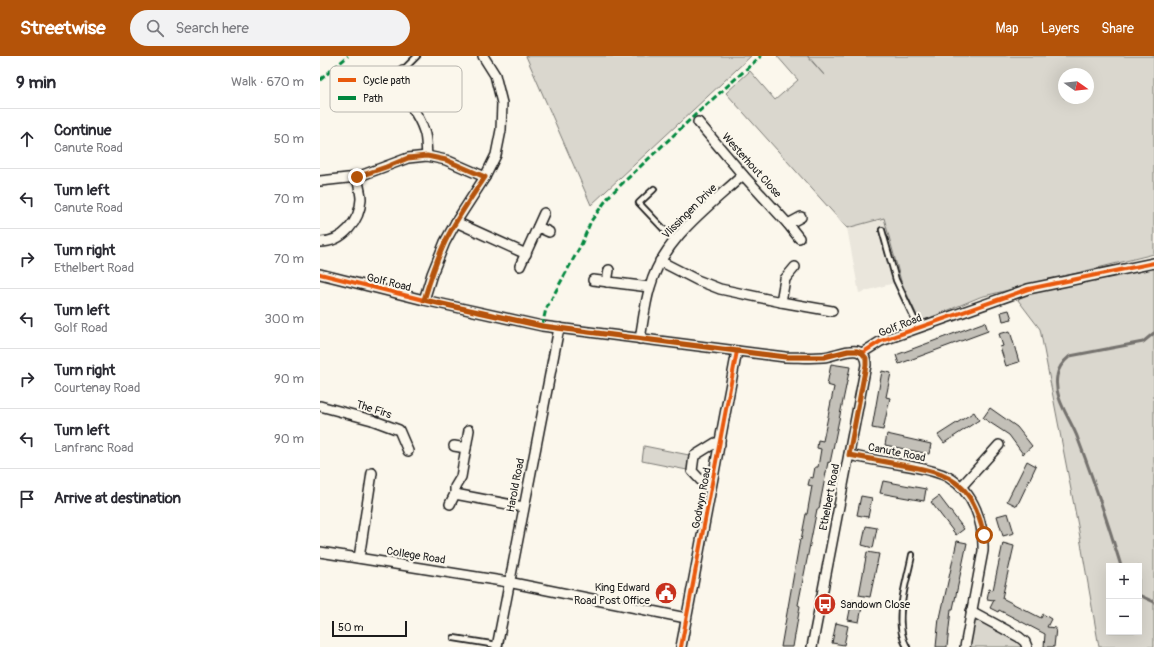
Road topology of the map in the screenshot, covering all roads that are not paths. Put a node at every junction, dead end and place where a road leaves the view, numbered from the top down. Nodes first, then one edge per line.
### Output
1 (418, 56) edge
2 (483, 56) edge
3 (407, 66) edge
4 (414, 112) edge
5 (698, 122) dead end
6 (427, 156) junction
7 (743, 176) junction
8 (357, 177) junction
9 (485, 177) junction
10 (320, 181) edge
11 (654, 189) dead end
12 (544, 213) dead end
13 (801, 217) dead end
14 (456, 222) junction
15 (788, 224) junction
16 (538, 227) junction
17 (882, 230) dead end
18 (549, 232) dead end
19 (799, 238) dead end
20 (674, 240) junction
21 (320, 242) edge
22 (526, 254) junction
23 (660, 261) junction
24 (1154, 263) edge
25 (520, 266) dead end
26 (795, 267) dead end
27 (609, 270) dead end
28 (320, 274) edge
29 (593, 280) dead end
30 (607, 282) junction
31 (650, 287) junction
32 (424, 300) junction
33 (781, 302) junction
34 (832, 310) dead end
35 (918, 327) junction
36 (558, 328) junction
37 (640, 338) junction
38 (737, 351) junction
39 (862, 353) junction
40 (320, 406) edge
41 (469, 430) dead end
42 (720, 444) junction
43 (999, 445) dead end
44 (454, 446) dead end
45 (466, 448) junction
46 (408, 452) dead end
47 (849, 455) junction
48 (372, 473) dead end
49 (961, 487) junction
50 (711, 488) junction
51 (455, 494) junction
52 (450, 504) dead end
53 (523, 507) junction
54 (320, 552) edge
55 (912, 554) dead end
56 (359, 558) junction
57 (508, 582) junction
58 (971, 612) junction
59 (686, 618) junction
60 (454, 638) dead end
61 (497, 646) edge
62 (681, 647) edge
63 (812, 647) edge
64 (906, 647) edge
65 (965, 647) edge
66 (1027, 647) edge

1 - 3 lane
2 - 9 street
4 - 6 street
5 - 7 street, Westerhout Close
6 - 8 street
6 - 9 street
7 - 15 street, Westerhout Close
7 - 20 street, Vlissingen Drive
8 - 10 street
8 - 21 street
9 - 14 street
11 - 20 lane
12 - 16 street
13 - 15 street
14 - 22 street
14 - 32 street
15 - 19 street, Westerhout Close
16 - 18 street
16 - 22 street
17 - 35 lane
20 - 23 street, Vlissingen Drive
22 - 25 street
23 - 31 street, Vlissingen Drive
23 - 33 street
24 - 35 street, Golf Road
26 - 33 street
27 - 30 street
28 - 32 street, Golf Road
29 - 30 street
30 - 31 street
31 - 37 street, Vlissingen Drive
32 - 36 street, Golf Road
33 - 34 street
35 - 39 street, Golf Road
36 - 37 street, Golf Road
36 - 53 street, Harold Road
37 - 38 street, Golf Road
38 - 39 street, Golf Road
38 - 42 street, Godwyn Road
39 - 47 street, Ethelbert Road
40 - 46 street, The Firs
41 - 45 street
42 - 50 street, Godwyn Road
42 - 50 street
43 - 49 street
44 - 45 street
45 - 51 street
47 - 49 street, Canute Road
47 - 63 street, Ethelbert Road
48 - 56 street
49 - 58 street, Canute Road
50 - 59 street, Godwyn Road
51 - 52 street
51 - 53 street
53 - 57 street, Harold Road
54 - 56 street, College Road
55 - 64 lane
56 - 57 street, College Road
57 - 59 street, College Road
57 - 61 street, Harold Road
58 - 65 street, Canute Road
58 - 66 street
59 - 62 street, Godwyn Road
60 - 61 lane

